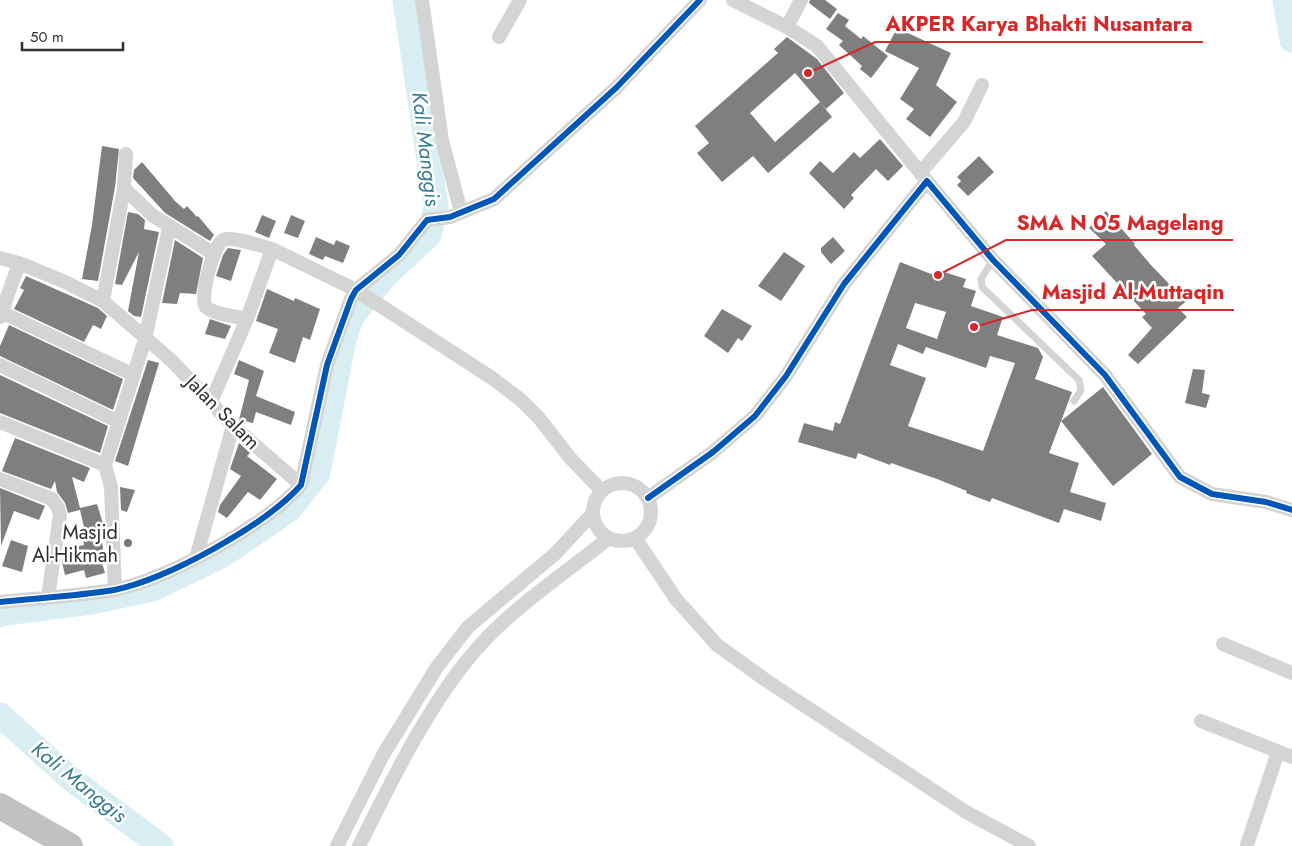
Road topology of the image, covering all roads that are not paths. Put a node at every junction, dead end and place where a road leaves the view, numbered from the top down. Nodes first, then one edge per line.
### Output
1 (422, 0) edge
2 (520, 0) edge
3 (700, 0) edge
4 (733, 0) edge
5 (800, 0) edge
6 (787, 27) junction
7 (499, 37) dead end
8 (982, 85) dead end
9 (126, 154) dead end
10 (924, 177) junction
11 (124, 188) junction
12 (456, 214) junction
13 (170, 228) junction
14 (272, 249) junction
15 (214, 254) junction
16 (0, 258) edge
17 (993, 260) junction
18 (20, 263) junction
19 (358, 291) junction
20 (103, 302) junction
21 (1, 314) edge
22 (247, 319) junction
23 (145, 339) junction
24 (0, 365) edge
25 (134, 375) junction
26 (1074, 401) dead end
27 (211, 402) junction
28 (0, 422) edge
29 (119, 422) junction
30 (234, 426) junction
31 (106, 466) junction
32 (0, 479) edge
33 (301, 485) junction
34 (602, 491) junction
35 (648, 498) junction
36 (1292, 510) edge
37 (594, 513) junction
38 (609, 538) junction
39 (635, 538) junction
40 (196, 558) junction
41 (115, 590) junction
42 (48, 596) junction
43 (0, 602) edge
44 (1224, 644) dead end
45 (1292, 673) edge
46 (1201, 721) dead end
47 (1278, 752) junction
48 (1292, 757) edge
49 (0, 806) edge
50 (347, 826) junction
51 (366, 833) junction
52 (1247, 845) dead end
53 (70, 846) edge
54 (337, 846) edge
55 (359, 846) edge
56 (1029, 846) edge

1 - 12 street
2 - 7 street
3 - 12 street
4 - 6 street
5 - 6 street
6 - 10 street
8 - 10 street
9 - 11 street
10 - 17 street
10 - 35 street
11 - 13 street
11 - 20 street
12 - 19 street
13 - 15 street
13 - 23 street
14 - 15 street
14 - 19 street
14 - 22 street
15 - 22 street
16 - 18 street, Jalan Salam
17 - 26 lane
17 - 36 street
18 - 20 street, Jalan Salam
18 - 21 street
19 - 33 street
19 - 34 street
20 - 23 street, Jalan Salam
21 - 25 street
22 - 27 street
23 - 25 street
23 - 27 street, Jalan Salam
24 - 29 street
25 - 29 street
27 - 30 street, Jalan Salam
28 - 31 street
29 - 31 street
30 - 33 street, Jalan Salam
30 - 40 street
31 - 41 street
32 - 42 street
33 - 40 street
34 - 35 street
34 - 37 street
35 - 39 street
37 - 38 street
37 - 50 street
38 - 39 street
38 - 51 street
39 - 56 street
40 - 41 street
41 - 42 street
42 - 43 street
44 - 45 street
46 - 47 street
47 - 48 street
47 - 52 street
49 - 53 highway
50 - 51 street
50 - 54 street
51 - 55 street

